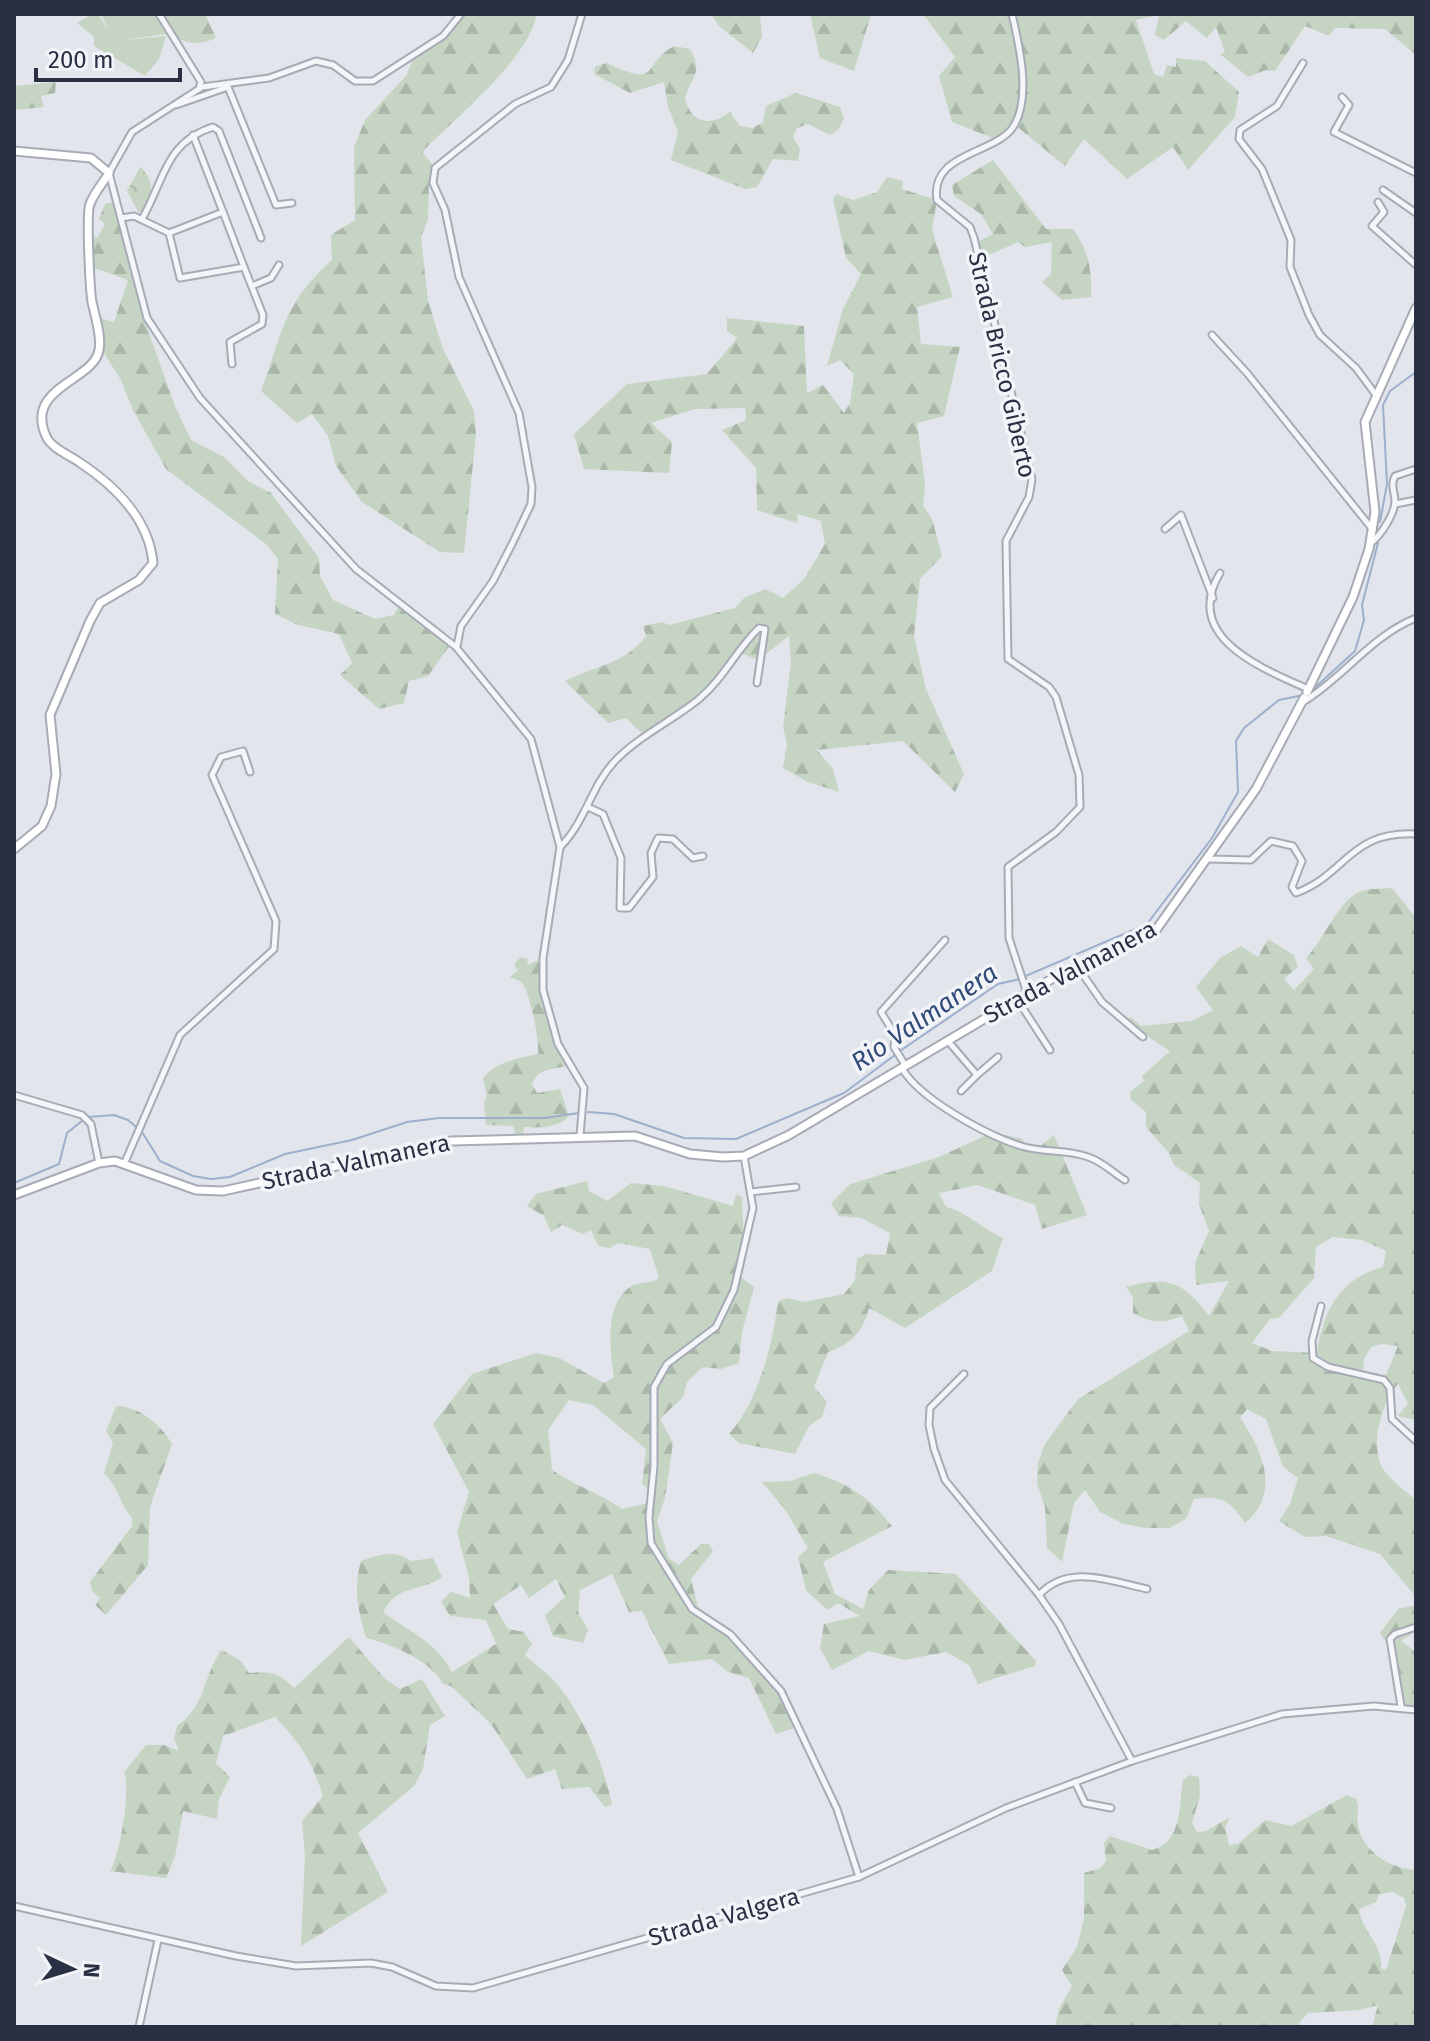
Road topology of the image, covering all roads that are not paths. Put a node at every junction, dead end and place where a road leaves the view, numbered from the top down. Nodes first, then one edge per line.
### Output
1 (159, 14) edge
2 (459, 14) edge
3 (1012, 14) edge
4 (583, 15) edge
5 (1303, 63) dead end
6 (199, 89) junction
7 (1342, 97) dead end
8 (171, 105) junction
9 (193, 135) junction
10 (14, 151) edge
11 (109, 173) junction
12 (1416, 173) edge
13 (1383, 190) dead end
14 (1378, 202) dead end
15 (292, 203) dead end
16 (223, 212) junction
17 (1416, 213) edge
18 (121, 218) junction
19 (142, 219) junction
20 (169, 233) junction
21 (261, 238) dead end
22 (279, 265) dead end
23 (1416, 265) edge
24 (244, 267) junction
25 (252, 286) junction
26 (1416, 308) edge
27 (1412, 326) edge
28 (1212, 335) dead end
29 (232, 364) dead end
30 (1376, 395) junction
31 (1416, 469) edge
32 (1416, 500) edge
33 (1395, 504) junction
34 (1165, 529) dead end
35 (1374, 531) junction
36 (1371, 543) junction
37 (1220, 573) dead end
38 (1213, 599) junction
39 (1416, 618) edge
40 (456, 647) junction
41 (757, 683) dead end
42 (1305, 695) junction
43 (250, 772) dead end
44 (588, 807) junction
45 (1416, 834) edge
46 (560, 847) junction
47 (14, 849) edge
48 (703, 856) dead end
49 (1208, 859) junction
50 (945, 940) dead end
51 (1077, 966) junction
52 (1027, 993) junction
53 (1017, 999) junction
54 (1143, 1037) dead end
55 (947, 1040) junction
56 (1050, 1050) dead end
57 (998, 1057) dead end
58 (903, 1066) junction
59 (977, 1075) junction
60 (961, 1091) dead end
61 (14, 1095) edge
62 (580, 1136) junction
63 (744, 1156) junction
64 (125, 1162) junction
65 (99, 1163) junction
66 (1125, 1180) dead end
67 (796, 1187) dead end
68 (751, 1192) junction
69 (14, 1195) edge
70 (1321, 1306) dead end
71 (964, 1374) dead end
72 (1416, 1441) edge
73 (1147, 1589) dead end
74 (1039, 1595) junction
75 (1416, 1627) edge
76 (1401, 1706) junction
77 (1416, 1710) edge
78 (1132, 1761) junction
79 (1075, 1782) junction
80 (1111, 1808) dead end
81 (859, 1877) junction
82 (14, 1906) edge
83 (158, 1940) junction
84 (139, 2027) edge

1 - 6 street
2 - 6 street
3 - 52 street, Strada Bricco Giberto
4 - 40 street
5 - 30 street
6 - 8 street
7 - 12 street
8 - 11 street
8 - 15 street
9 - 16 street
9 - 19 street
9 - 21 street
10 - 11 street
11 - 18 street
11 - 47 street
13 - 17 street
14 - 23 street
16 - 20 street
16 - 24 street
18 - 19 street
18 - 40 street
19 - 20 street
20 - 24 street
22 - 25 street
24 - 25 street
25 - 29 street
26 - 27 street, Strada Valmanera
27 - 30 street, Strada Valmanera
28 - 35 street
30 - 35 street, Strada Valmanera
31 - 33 street
32 - 33 street
33 - 36 street
34 - 38 street
35 - 36 street, Strada Valmanera
36 - 42 street, Strada Valmanera
37 - 38 street
38 - 42 street
39 - 42 street
40 - 46 street
41 - 44 street
42 - 49 street, Strada Valmanera
43 - 64 street
44 - 46 street
44 - 48 street
45 - 49 street
46 - 62 street
49 - 51 street, Strada Valmanera
50 - 58 street
51 - 52 street, Strada Valmanera
51 - 54 street
52 - 53 street, Strada Valmanera
53 - 55 street, Strada Valmanera
53 - 56 street
55 - 58 street, Strada Valmanera
55 - 59 street
57 - 59 street
58 - 63 street, Strada Valmanera
58 - 66 street
59 - 60 street
61 - 65 street
62 - 63 street, Strada Valmanera
62 - 64 street, Strada Valmanera
63 - 68 street
64 - 65 street, Strada Valmanera
65 - 69 street, Strada Valmanera
67 - 68 street
68 - 81 street
70 - 72 street
71 - 74 street
73 - 74 street
74 - 78 street
75 - 76 street
76 - 77 street, Strada Valgera
76 - 78 street, Strada Valgera
78 - 79 street, Strada Valgera
79 - 80 street
79 - 81 street, Strada Valgera
81 - 83 street, Strada Valgera
82 - 83 street, Strada Valgera
83 - 84 street

